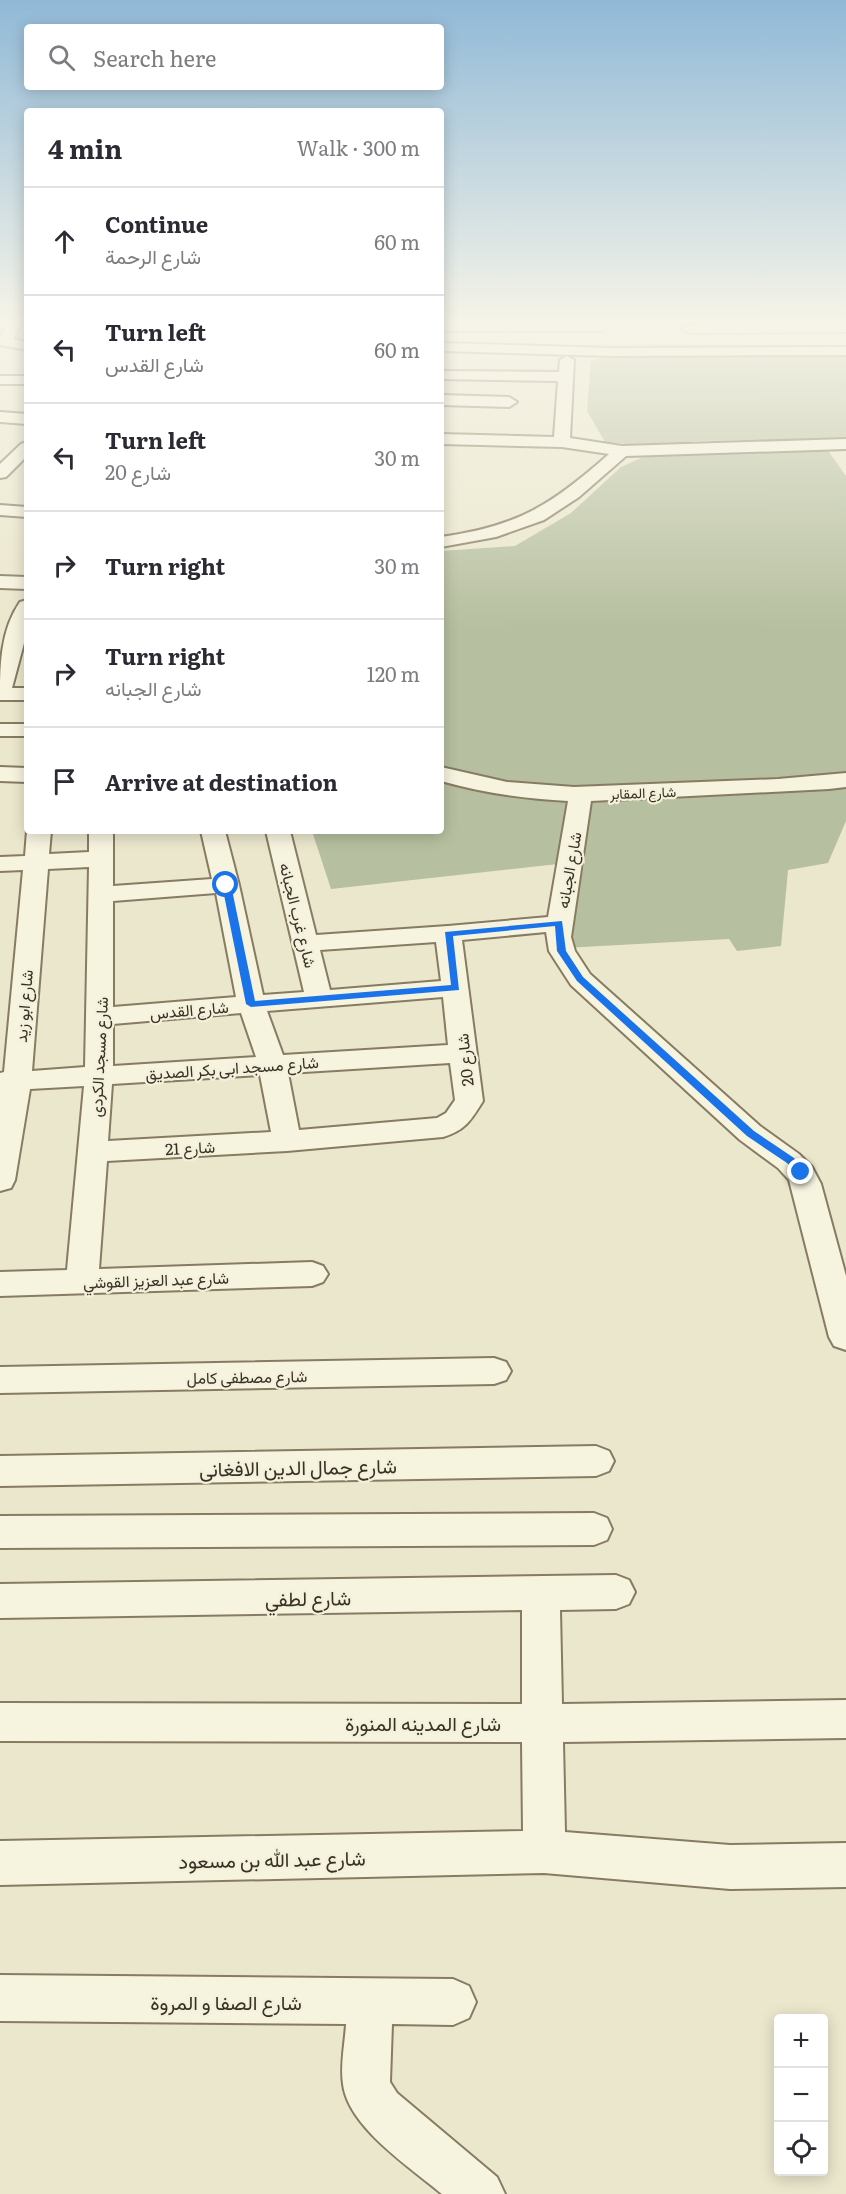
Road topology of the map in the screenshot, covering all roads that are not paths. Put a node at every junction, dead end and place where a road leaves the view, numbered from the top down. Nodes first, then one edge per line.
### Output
1 (18, 425) edge
2 (507, 425) edge
3 (563, 425) edge
4 (0, 433) edge
5 (447, 439) edge
6 (506, 440) junction
7 (562, 442) junction
8 (838, 444) edge
9 (24, 450) edge
10 (622, 451) junction
11 (0, 452) edge
12 (846, 463) edge
13 (0, 473) edge
14 (0, 510) edge
15 (24, 512) edge
16 (444, 541) edge
17 (0, 582) edge
18 (24, 583) edge
19 (24, 611) edge
20 (15, 630) edge
21 (18, 664) edge
22 (0, 694) edge
23 (24, 694) edge
24 (0, 730) edge
25 (24, 730) edge
26 (0, 774) edge
27 (24, 775) edge
28 (444, 775) edge
29 (846, 780) edge
30 (581, 794) junction
31 (39, 834) edge
32 (101, 834) edge
33 (214, 834) edge
34 (279, 834) edge
35 (101, 859) junction
36 (36, 862) junction
37 (0, 864) edge
38 (226, 885) junction
39 (101, 894) junction
40 (559, 923) junction
41 (448, 934) junction
42 (306, 943) junction
43 (456, 988) junction
44 (319, 999) junction
45 (251, 1004) junction
46 (101, 1016) junction
47 (464, 1053) junction
48 (272, 1064) junction
49 (99, 1076) junction
50 (8, 1082) edge
51 (287, 1142) junction
52 (93, 1152) junction
53 (0, 1180) edge
54 (312, 1274) dead end
55 (82, 1282) junction
56 (0, 1284) edge
57 (846, 1337) edge
58 (494, 1371) dead end
59 (0, 1380) edge
60 (596, 1461) dead end
61 (0, 1472) edge
62 (594, 1529) dead end
63 (0, 1532) edge
64 (616, 1592) dead end
65 (541, 1593) junction
66 (0, 1601) edge
67 (846, 1719) edge
68 (0, 1722) edge
69 (542, 1723) junction
70 (544, 1852) junction
71 (0, 1863) edge
72 (846, 1865) edge
73 (0, 1998) edge
74 (370, 2002) junction
75 (453, 2002) dead end
76 (480, 2194) edge

1 - 4 street
2 - 6 street
3 - 7 street
5 - 6 street
6 - 7 street
7 - 10 street
8 - 10 street
8 - 12 street
9 - 11 street
9 - 13 street
10 - 16 street
14 - 15 street
17 - 18 street
19 - 20 street
20 - 21 street
21 - 22 street
22 - 23 street
24 - 25 street
26 - 27 street
28 - 30 street, شارع المقابر
29 - 30 street, شارع المقابر
30 - 40 street, شارع الجبانه
31 - 36 street, شارع ابو زيد
32 - 35 street, شارع مسجد الكردى
33 - 38 street
34 - 42 street, شارع غرب الجبانه
35 - 36 street
35 - 39 street, شارع مسجد الكردى
36 - 37 street
36 - 50 street, شارع ابو زيد
38 - 39 street
38 - 45 street
39 - 46 street, شارع مسجد الكردى
40 - 41 street
40 - 57 street, شارع الجبانه
41 - 42 street
41 - 43 street, شارع 20
42 - 44 street, شارع غرب الجبانه
43 - 44 street, شارع القدس
43 - 47 street, شارع 20
44 - 45 street, شارع القدس
45 - 46 street, شارع القدس
45 - 48 street
46 - 49 street, شارع مسجد الكردى
47 - 48 street, شارع مسجد ابى بكر الصديق
47 - 51 street, شارع 20
48 - 49 street, شارع مسجد ابى بكر الصديق
48 - 51 street
49 - 50 street, شارع مسجد ابى بكر الصديق
49 - 52 street, شارع مسجد الكردى
50 - 53 street, شارع ابو زيد
51 - 52 street, شارع 21
52 - 55 street, شارع مسجد الكردى
54 - 55 street, شارع عبد العزيز القوشي
55 - 56 street, شارع عبد العزيز القوشي
58 - 59 street, شارع مصطفى كامل
60 - 61 street, شارع جمال الدين الافغانى
62 - 63 street
64 - 65 street, شارع لطفي
65 - 66 street, شارع لطفي
65 - 69 street
67 - 69 street, شارع المدينه المنورة
68 - 69 street, شارع المدينه المنورة
69 - 70 street
70 - 71 street, شارع عبد الله بن مسعود
70 - 72 street, شارع عبد الله بن مسعود
73 - 74 street, شارع الصفا و المروة
74 - 75 street, شارع الصفا و المروة
74 - 76 street

